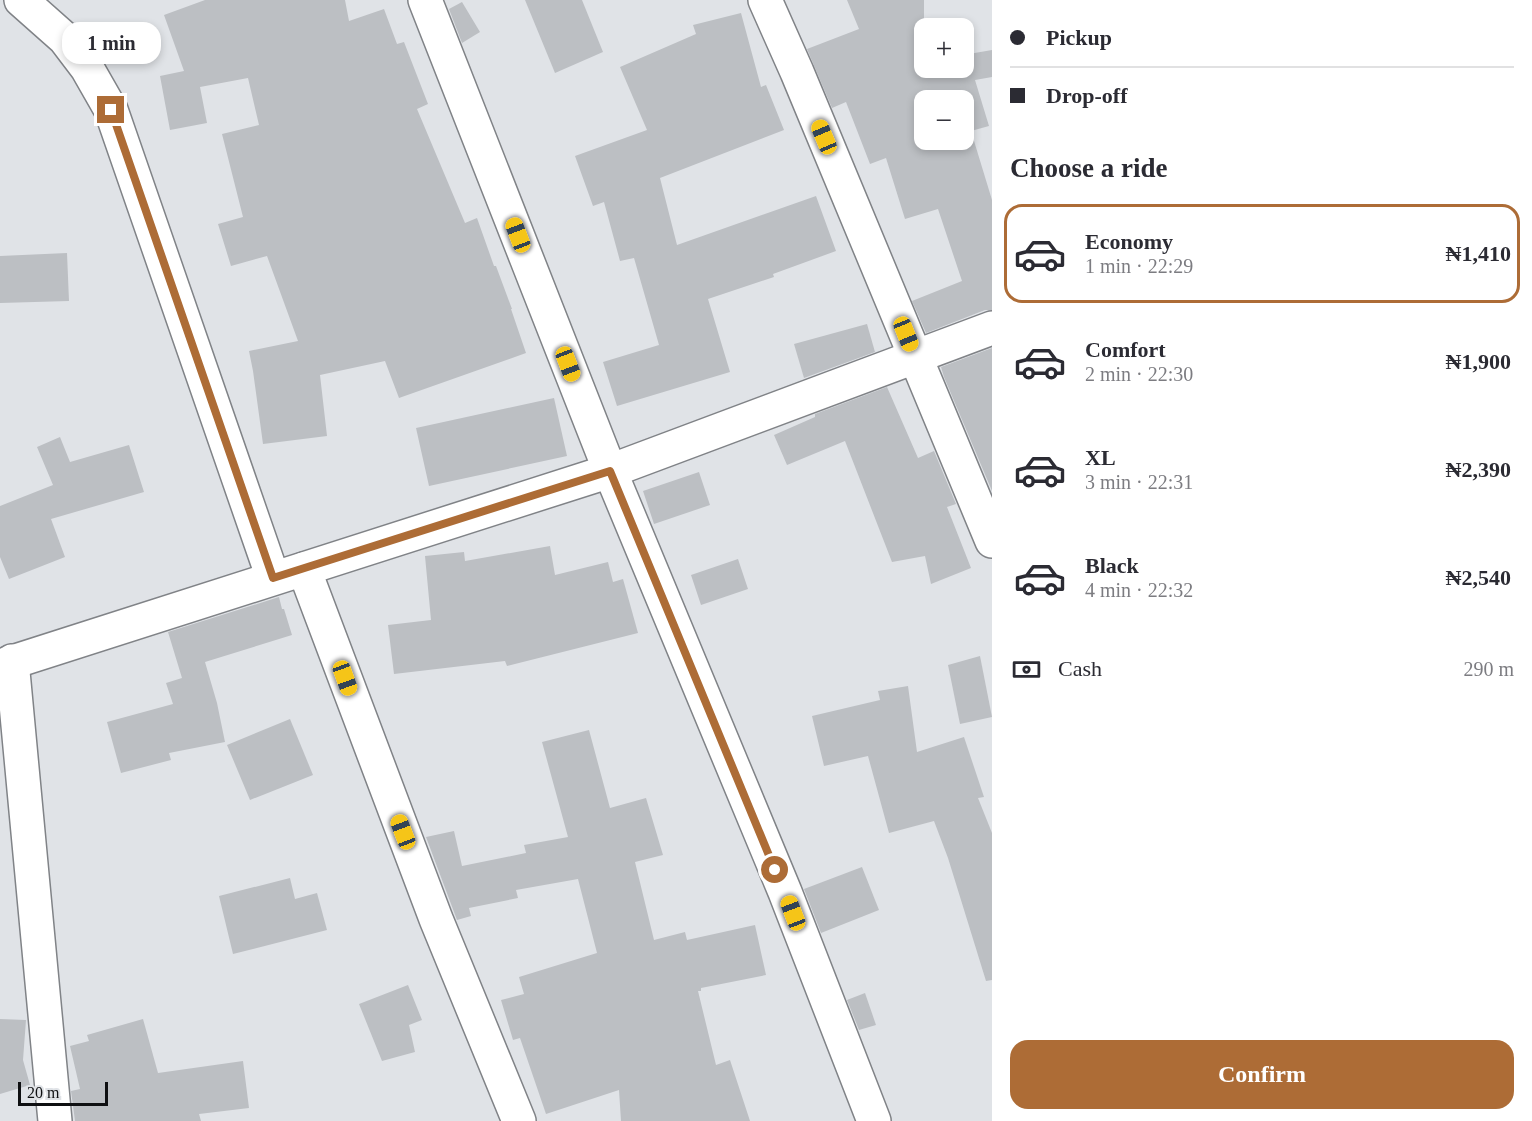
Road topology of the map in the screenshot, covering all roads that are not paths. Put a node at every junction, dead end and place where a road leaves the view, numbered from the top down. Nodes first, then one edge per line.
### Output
1 (21, 0) edge
2 (425, 0) edge
3 (765, 0) edge
4 (992, 328) edge
5 (915, 356) junction
6 (610, 471) junction
7 (992, 541) edge
8 (304, 569) junction
9 (273, 578) junction
10 (6, 664) edge
11 (55, 1121) edge
12 (519, 1121) edge
13 (874, 1121) edge

1 - 9 street
2 - 6 street
3 - 5 street
4 - 5 street
5 - 6 street
5 - 7 street
6 - 8 street
6 - 13 street
8 - 9 street
8 - 12 street
9 - 10 street
10 - 11 street

